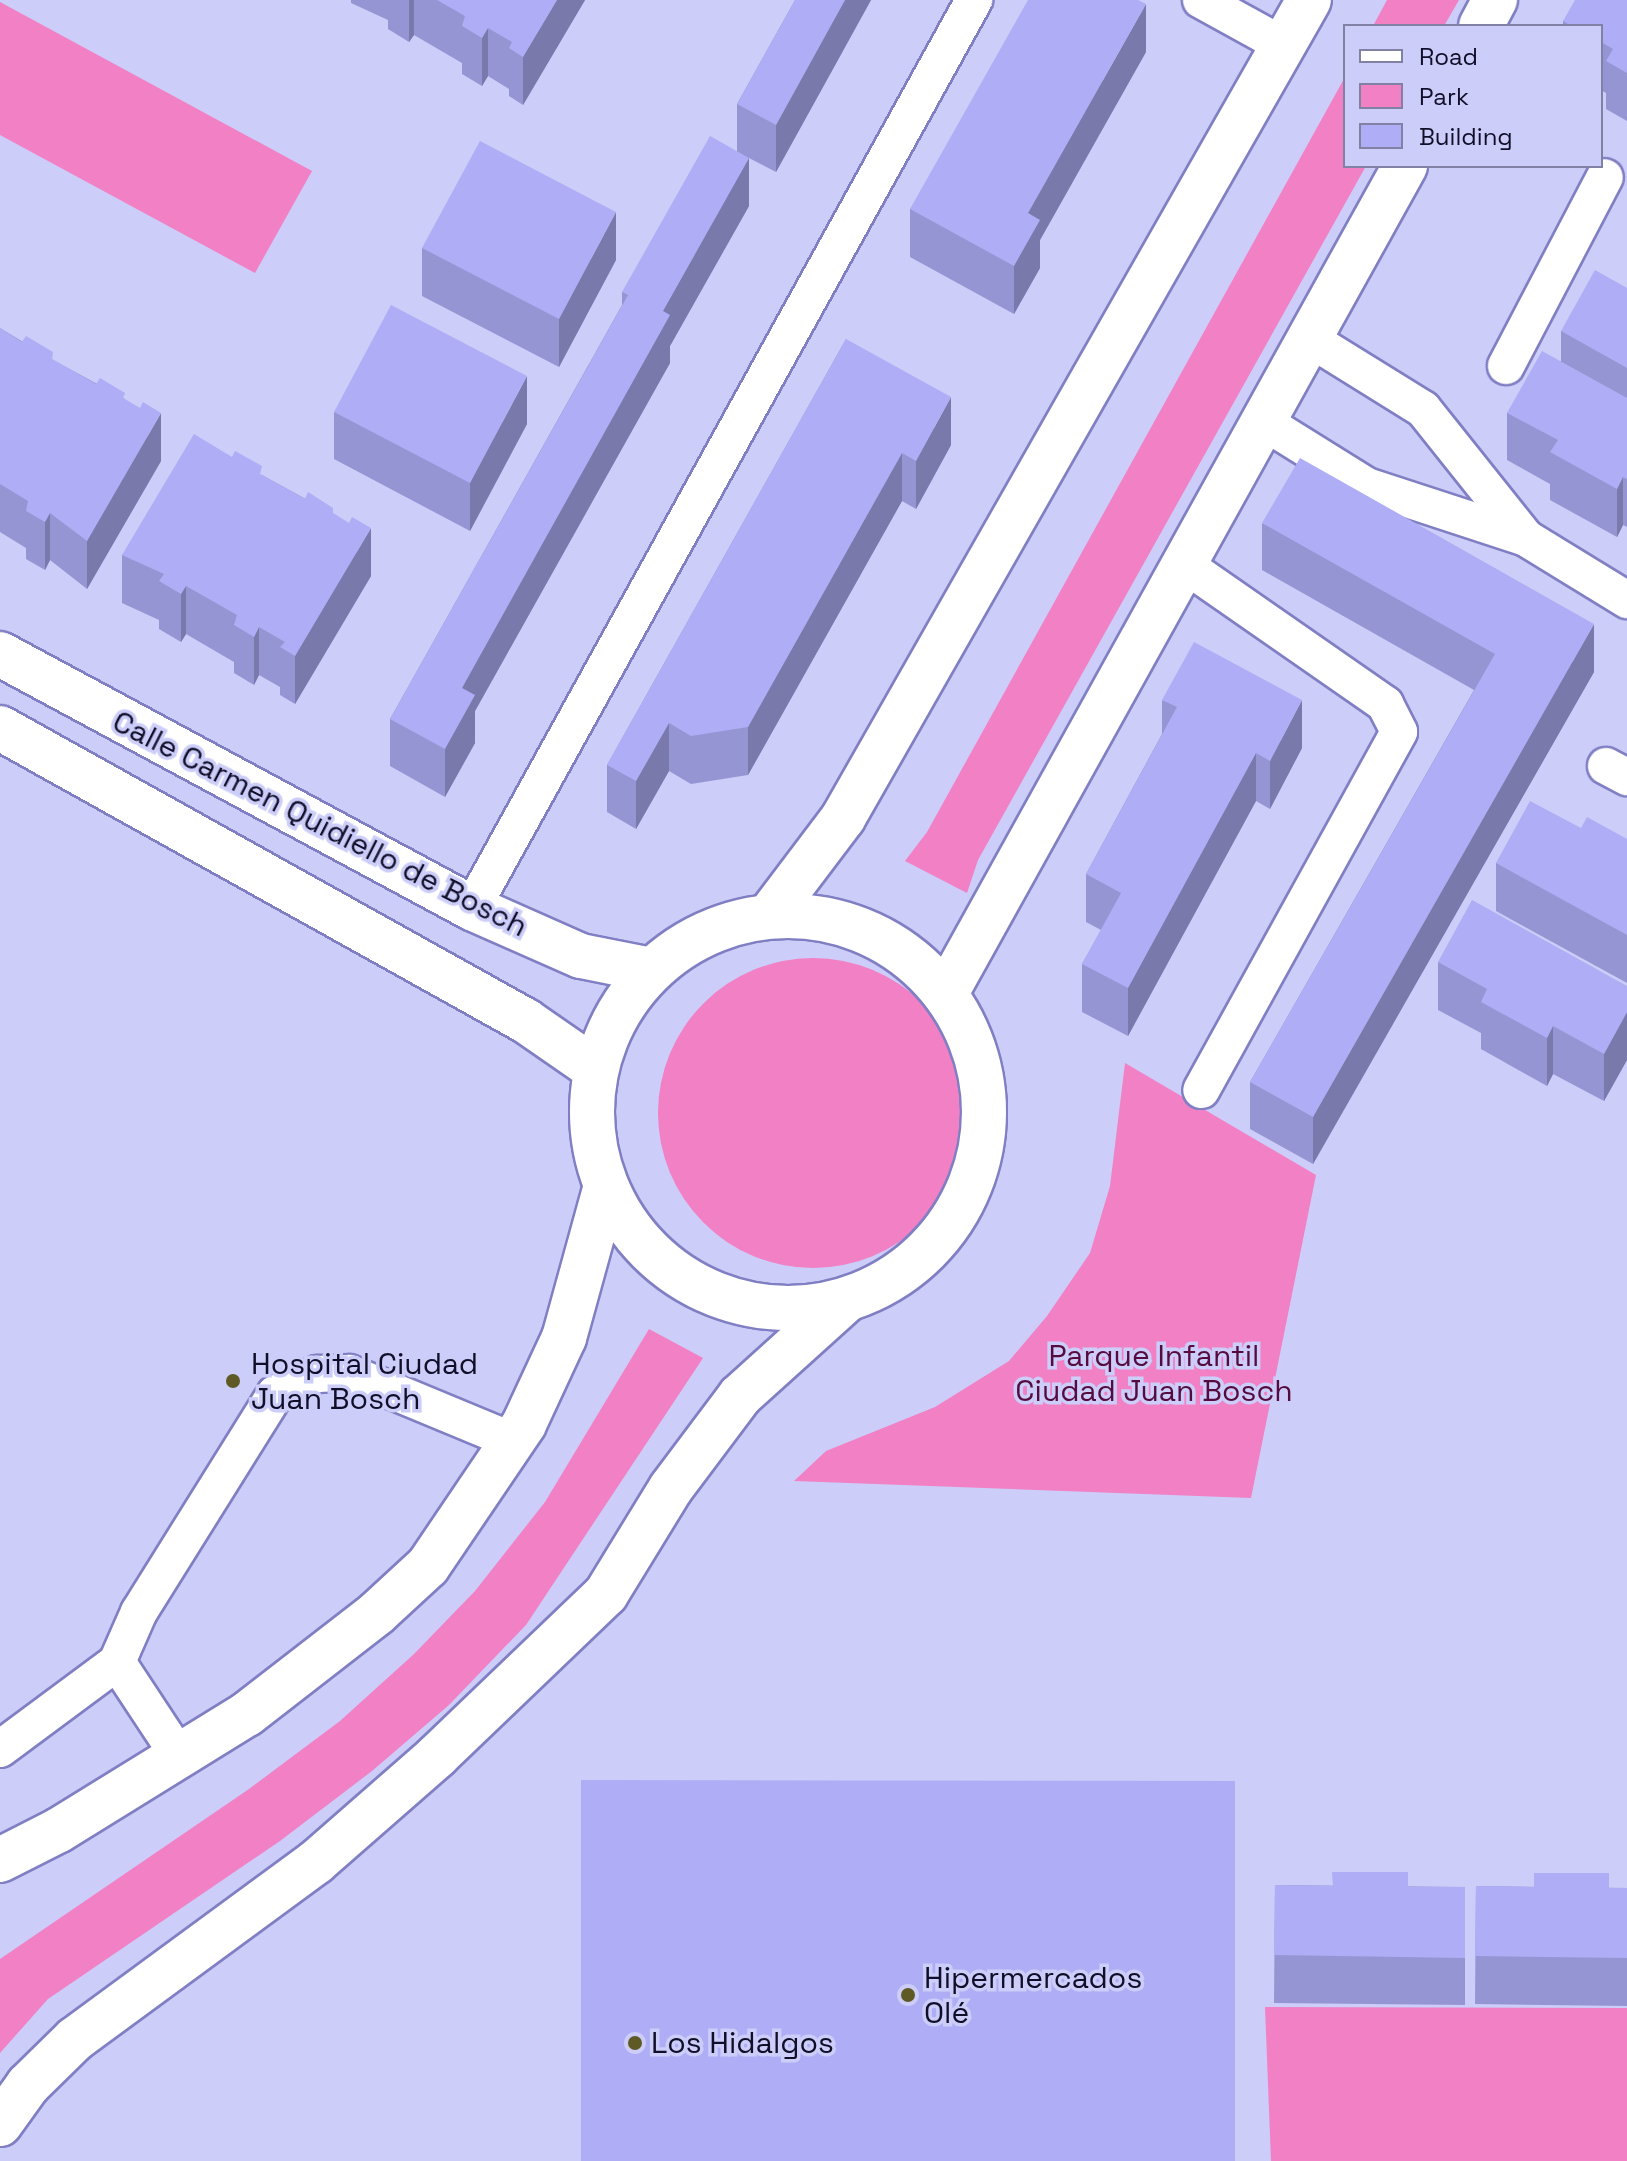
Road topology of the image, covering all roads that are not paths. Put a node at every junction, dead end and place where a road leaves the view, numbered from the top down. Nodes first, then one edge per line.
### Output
1 (974, 0) edge
2 (1201, 0) edge
3 (1309, 0) edge
4 (1495, 0) edge
5 (1482, 24) edge
6 (1281, 44) junction
7 (1404, 168) edge
8 (1605, 177) dead end
9 (1310, 339) junction
10 (1506, 366) dead end
11 (1264, 422) junction
12 (1526, 538) junction
13 (1185, 565) junction
14 (1627, 600) edge
15 (0, 654) edge
16 (0, 728) edge
17 (472, 908) junction
18 (769, 916) junction
19 (651, 970) junction
20 (946, 993) junction
21 (594, 1068) junction
22 (1201, 1090) dead end
23 (605, 1189) junction
24 (844, 1302) junction
25 (513, 1441) junction
26 (117, 1662) junction
27 (0, 1749) edge
28 (179, 1756) junction
29 (0, 1860) edge
30 (0, 2124) edge

1 - 17 lane
2 - 6 lane
3 - 6 street
4 - 5 street
6 - 18 street
7 - 9 street
8 - 10 lane
9 - 11 street
9 - 12 lane
11 - 12 lane
11 - 13 street
12 - 14 lane
13 - 20 street
13 - 22 lane
15 - 17 street, Calle Carmen Quidiello de Bosch
16 - 21 street
17 - 19 street, Calle Carmen Quidiello de Bosch
18 - 19 street
18 - 20 street
19 - 21 street
20 - 24 street
21 - 23 street
23 - 24 street
23 - 25 street
24 - 30 street
25 - 26 lane
25 - 28 street
26 - 27 lane
26 - 28 lane
28 - 29 street

